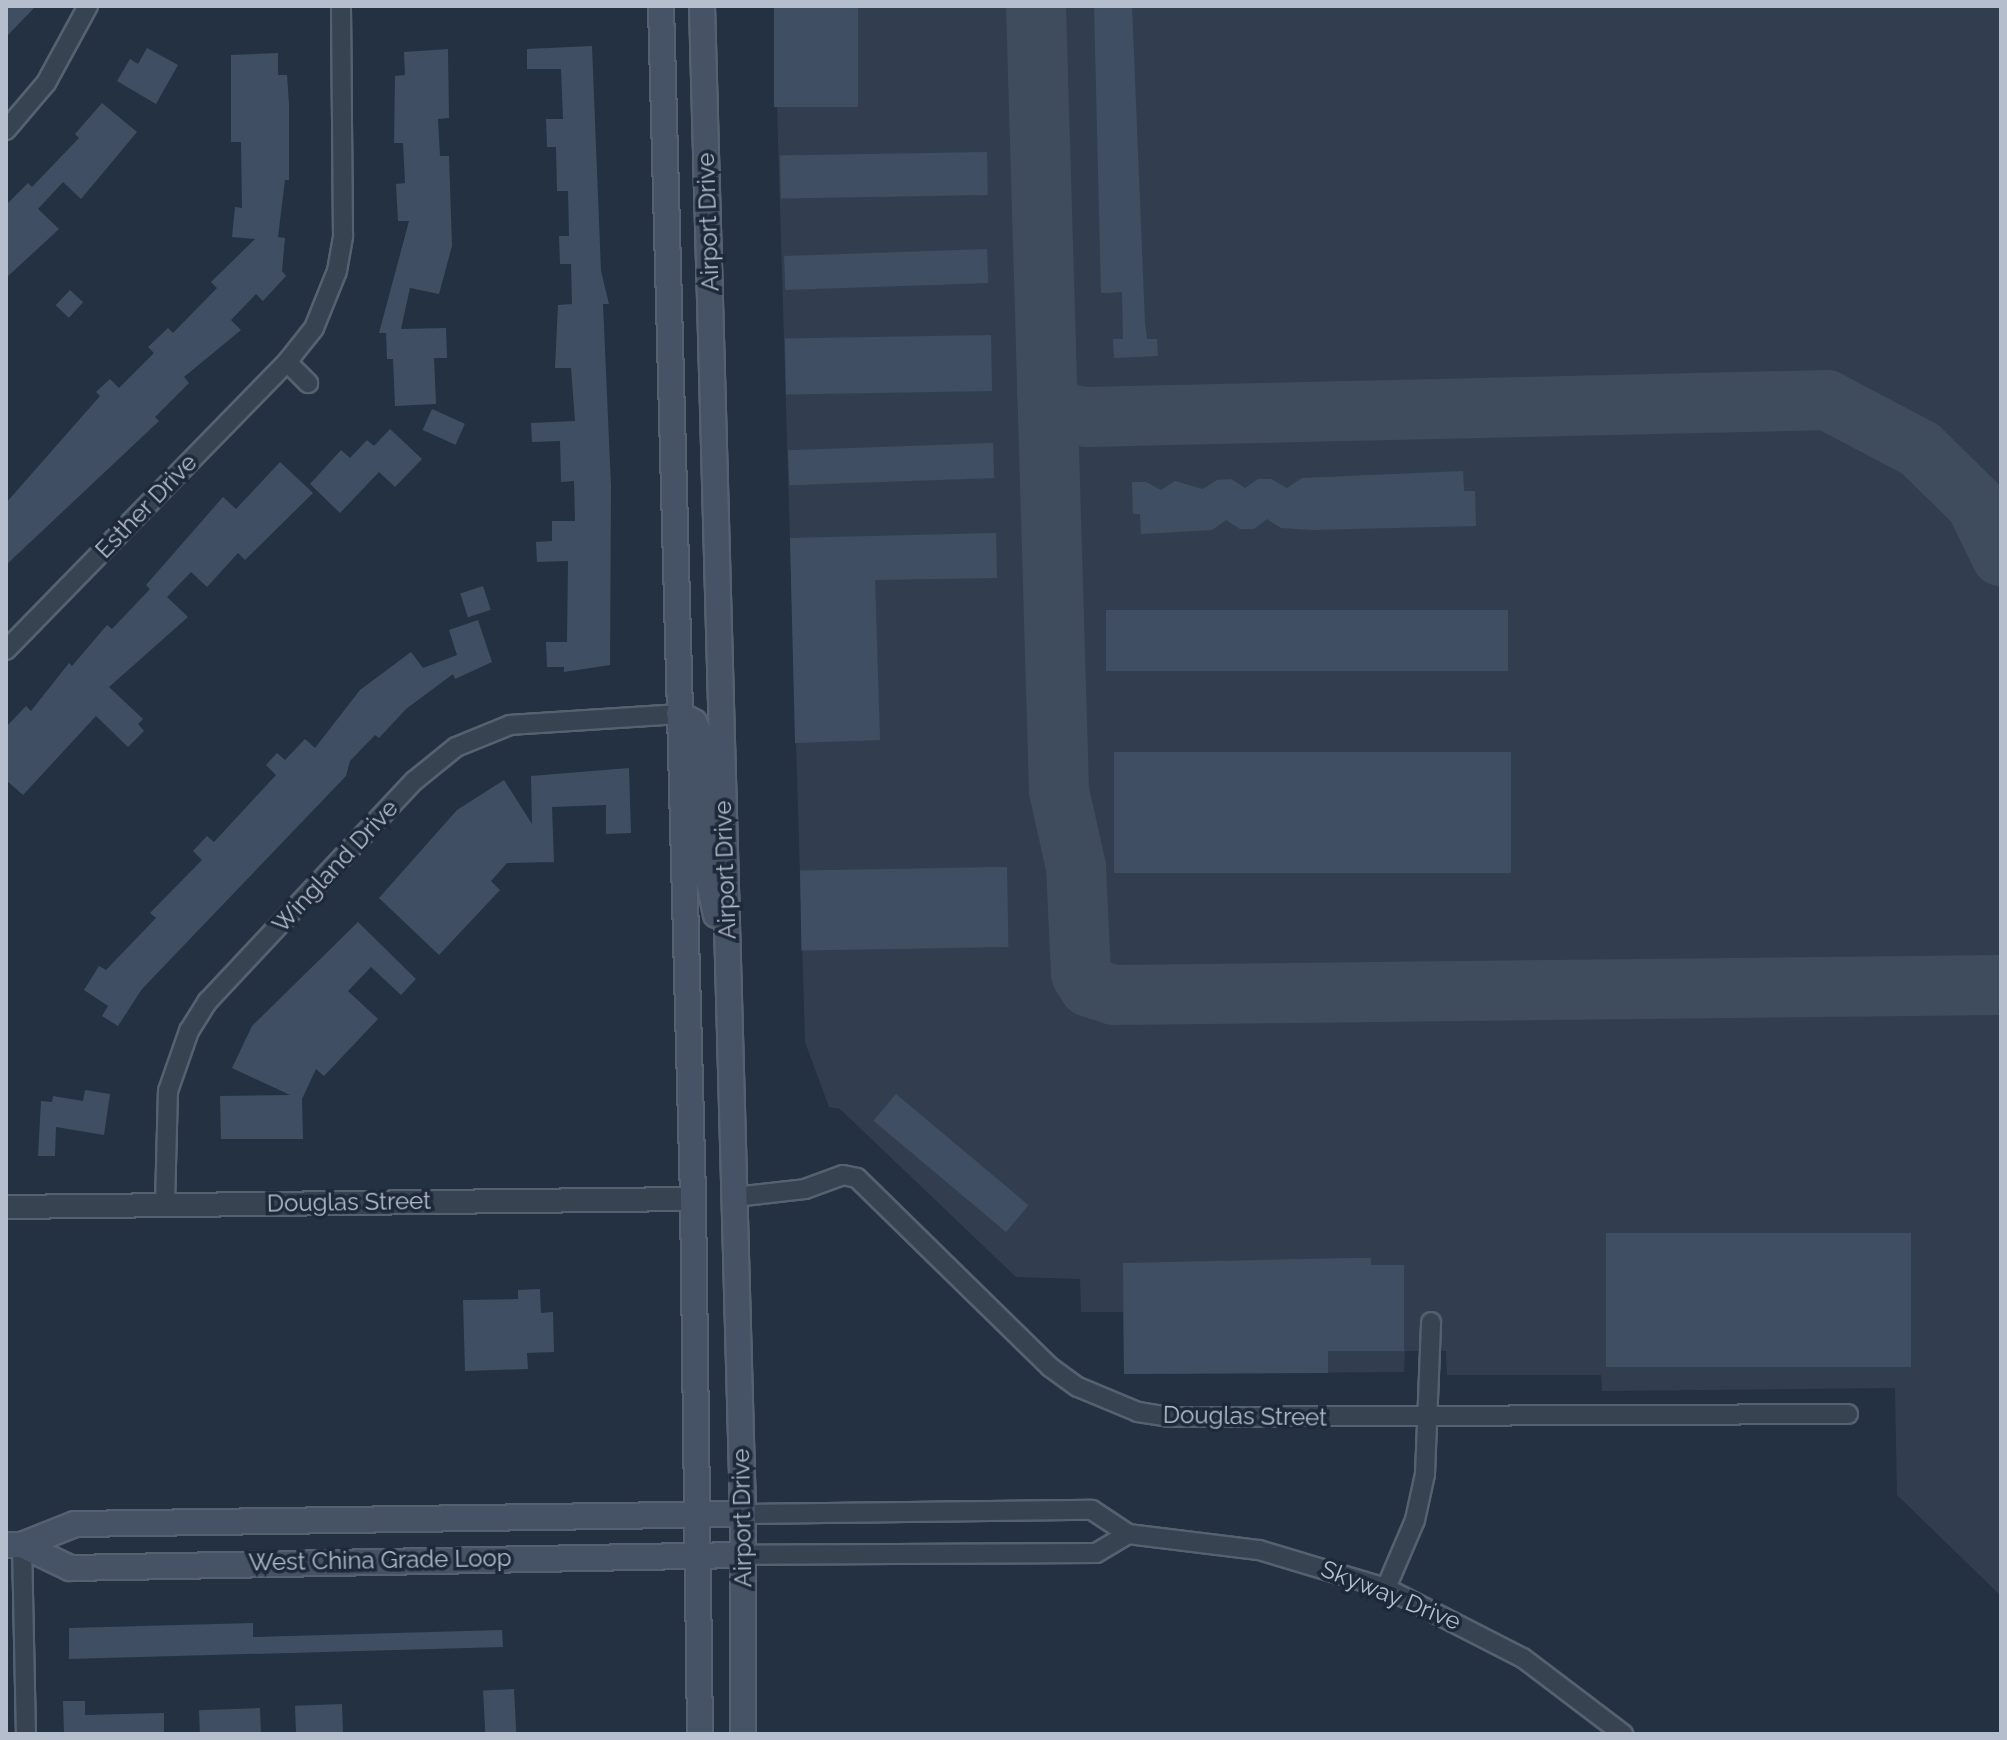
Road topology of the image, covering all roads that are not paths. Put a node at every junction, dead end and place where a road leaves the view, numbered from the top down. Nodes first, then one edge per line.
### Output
1 (88, 6) edge
2 (341, 6) edge
3 (661, 6) edge
4 (702, 6) edge
5 (6, 130) edge
6 (287, 362) junction
7 (308, 383) dead end
8 (6, 650) edge
9 (679, 714) junction
10 (728, 964) junction
11 (735, 1197) junction
12 (693, 1199) junction
13 (165, 1204) junction
14 (6, 1207) edge
15 (1431, 1322) dead end
16 (1848, 1414) dead end
17 (1429, 1417) junction
18 (697, 1514) junction
19 (743, 1514) junction
20 (1128, 1534) junction
21 (14, 1545) edge
22 (698, 1555) junction
23 (743, 1555) junction
24 (1386, 1588) junction
25 (26, 1734) edge
26 (700, 1734) edge
27 (743, 1734) edge
28 (1623, 1734) edge

1 - 5 street
2 - 6 street, Esther Drive
3 - 9 main road, Airport Drive
4 - 10 main road, Airport Drive
6 - 7 street
6 - 8 street, Esther Drive
9 - 10 main road
9 - 12 main road, Airport Drive
9 - 13 street, Wingland Drive
10 - 11 main road, Airport Drive
11 - 17 street, Douglas Street
11 - 19 main road, Airport Drive
12 - 13 street, Douglas Street
12 - 18 main road, Airport Drive
13 - 14 street, Douglas Street
15 - 17 street
16 - 17 street, Douglas Street
17 - 24 street
18 - 19 main road, West China Grade Loop
18 - 21 main road, West China Grade Loop
18 - 22 main road, Airport Drive
19 - 20 street, Skyway Drive
19 - 23 main road, Airport Drive
20 - 23 street
20 - 24 street, Skyway Drive
21 - 22 main road, West China Grade Loop
21 - 25 street
22 - 23 main road, West China Grade Loop
22 - 26 main road, Airport Drive
23 - 27 main road, Airport Drive
24 - 28 street, Skyway Drive

